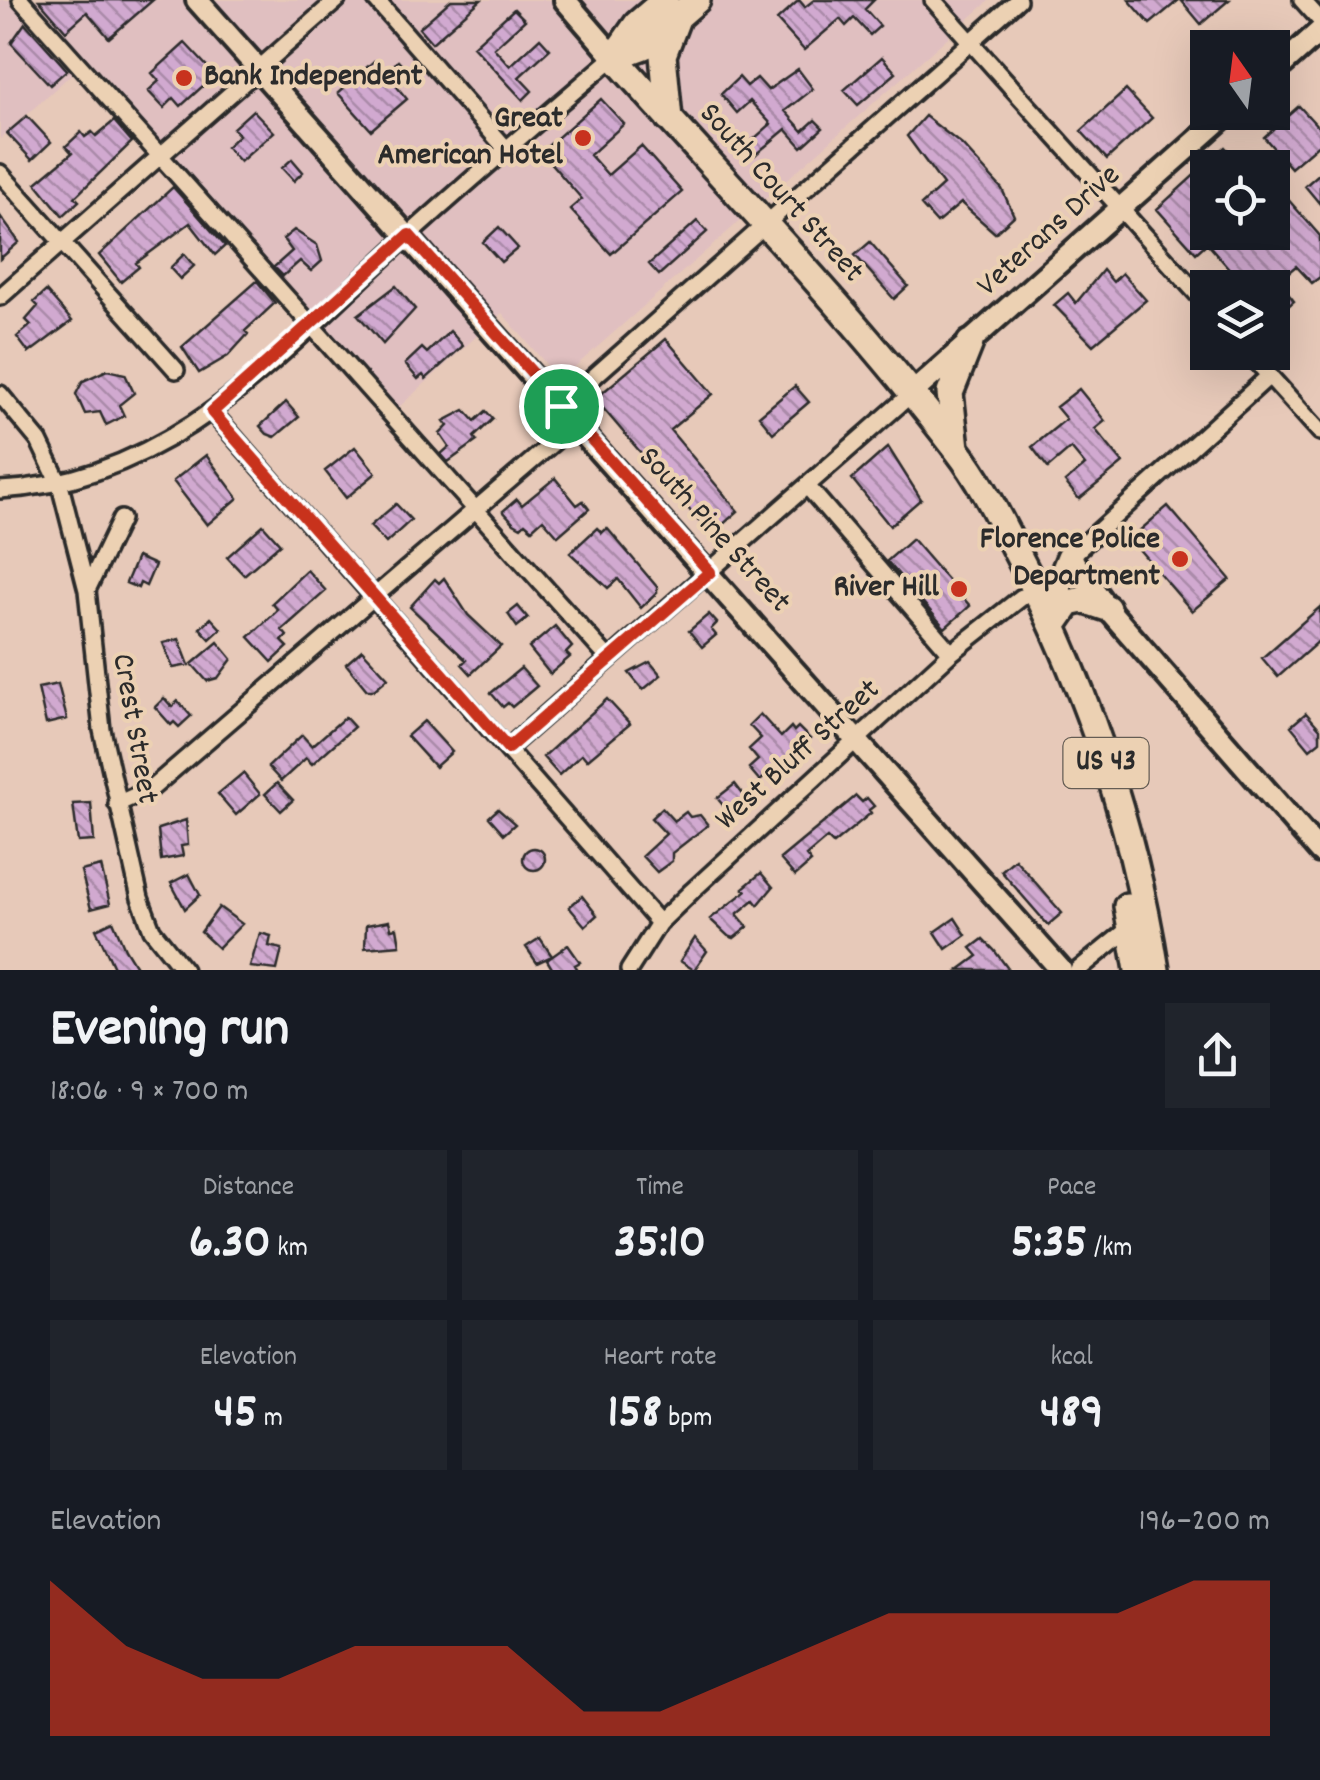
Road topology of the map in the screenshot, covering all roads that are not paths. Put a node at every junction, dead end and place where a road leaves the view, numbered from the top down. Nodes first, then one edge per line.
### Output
1 (21, 0) edge
2 (336, 0) edge
3 (376, 0) edge
4 (565, 0) edge
5 (933, 0) edge
6 (1018, 0) edge
7 (1302, 0) edge
8 (200, 1) edge
9 (680, 5) edge
10 (1320, 20) edge
11 (1320, 31) edge
12 (971, 43) junction
13 (614, 56) junction
14 (1290, 58) edge
15 (259, 69) junction
16 (669, 119) junction
17 (1209, 130) edge
18 (507, 150) junction
19 (161, 155) junction
20 (0, 173) edge
21 (1122, 208) junction
22 (762, 224) junction
23 (409, 235) junction
24 (61, 244) junction
25 (1190, 285) edge
26 (0, 297) edge
27 (312, 325) junction
28 (970, 343) junction
29 (176, 370) dead end
30 (1264, 370) edge
31 (1269, 376) junction
32 (0, 394) edge
33 (910, 396) junction
34 (561, 406) junction
35 (212, 412) junction
36 (576, 422) junction
37 (1320, 432) edge
38 (948, 441) junction
39 (60, 484) junction
40 (808, 486) junction
41 (0, 490) edge
42 (475, 510) junction
43 (121, 519) dead end
44 (1070, 557) junction
45 (1024, 566) junction
46 (710, 572) junction
47 (87, 590) junction
48 (376, 595) junction
49 (1022, 597) junction
50 (1107, 608) junction
51 (1053, 626) junction
52 (950, 653) junction
53 (609, 660) junction
54 (859, 739) junction
55 (508, 748) junction
56 (118, 804) junction
57 (1320, 852) edge
58 (659, 923) junction
59 (1134, 955) edge
60 (184, 970) edge
61 (629, 970) edge
62 (1061, 970) edge
63 (1078, 970) edge
64 (1156, 970) edge

1 - 19 street
2 - 15 street
3 - 18 street
4 - 13 main road, South Court Street
5 - 12 street
6 - 12 street
7 - 10 street
8 - 15 main road, South Pine Street
9 - 13 highway
9 - 16 highway
11 - 14 main road
12 - 21 street
12 - 22 street
13 - 16 highway, South Court Street / US 43
13 - 18 street
15 - 19 street
15 - 23 main road, South Pine Street
16 - 22 highway, South Court Street / US 43
17 - 21 main road, Veterans Drive
18 - 23 street
19 - 24 street
19 - 27 street
20 - 24 street
21 - 25 street
21 - 28 main road, Veterans Drive
22 - 33 highway, South Court Street / US 43
22 - 34 street
23 - 27 street
23 - 34 main road, South Pine Street
24 - 26 street
24 - 29 street
27 - 35 street
27 - 42 street
28 - 33 main road, Veterans Drive
28 - 38 highway
30 - 31 street
31 - 37 street
31 - 44 street
32 - 39 street, Crest Street
33 - 38 highway, South Court Street / US 43
33 - 40 street
34 - 36 main road, South Pine Street
35 - 39 street
35 - 48 street
36 - 42 street
36 - 46 main road, South Pine Street
38 - 45 highway, US 43
38 - 49 highway, US 43
39 - 41 street
39 - 47 street, Crest Street
40 - 46 street
40 - 52 street
42 - 48 street
42 - 53 street
43 - 47 street
44 - 45 highway
44 - 50 main road
44 - 51 highway
45 - 51 highway, US 43
46 - 53 street
46 - 54 main road, South Pine Street
47 - 56 street, Crest Street
48 - 55 street
48 - 56 street
49 - 52 street, West Bluff Street
49 - 59 highway, US 43
50 - 51 highway
50 - 57 main road
51 - 64 highway, US 43
52 - 54 street, West Bluff Street
53 - 55 street
54 - 58 street, West Bluff Street
54 - 62 main road, South Pine Street
55 - 58 street
56 - 60 street, Crest Street
58 - 61 street, West Bluff Street
59 - 63 street

